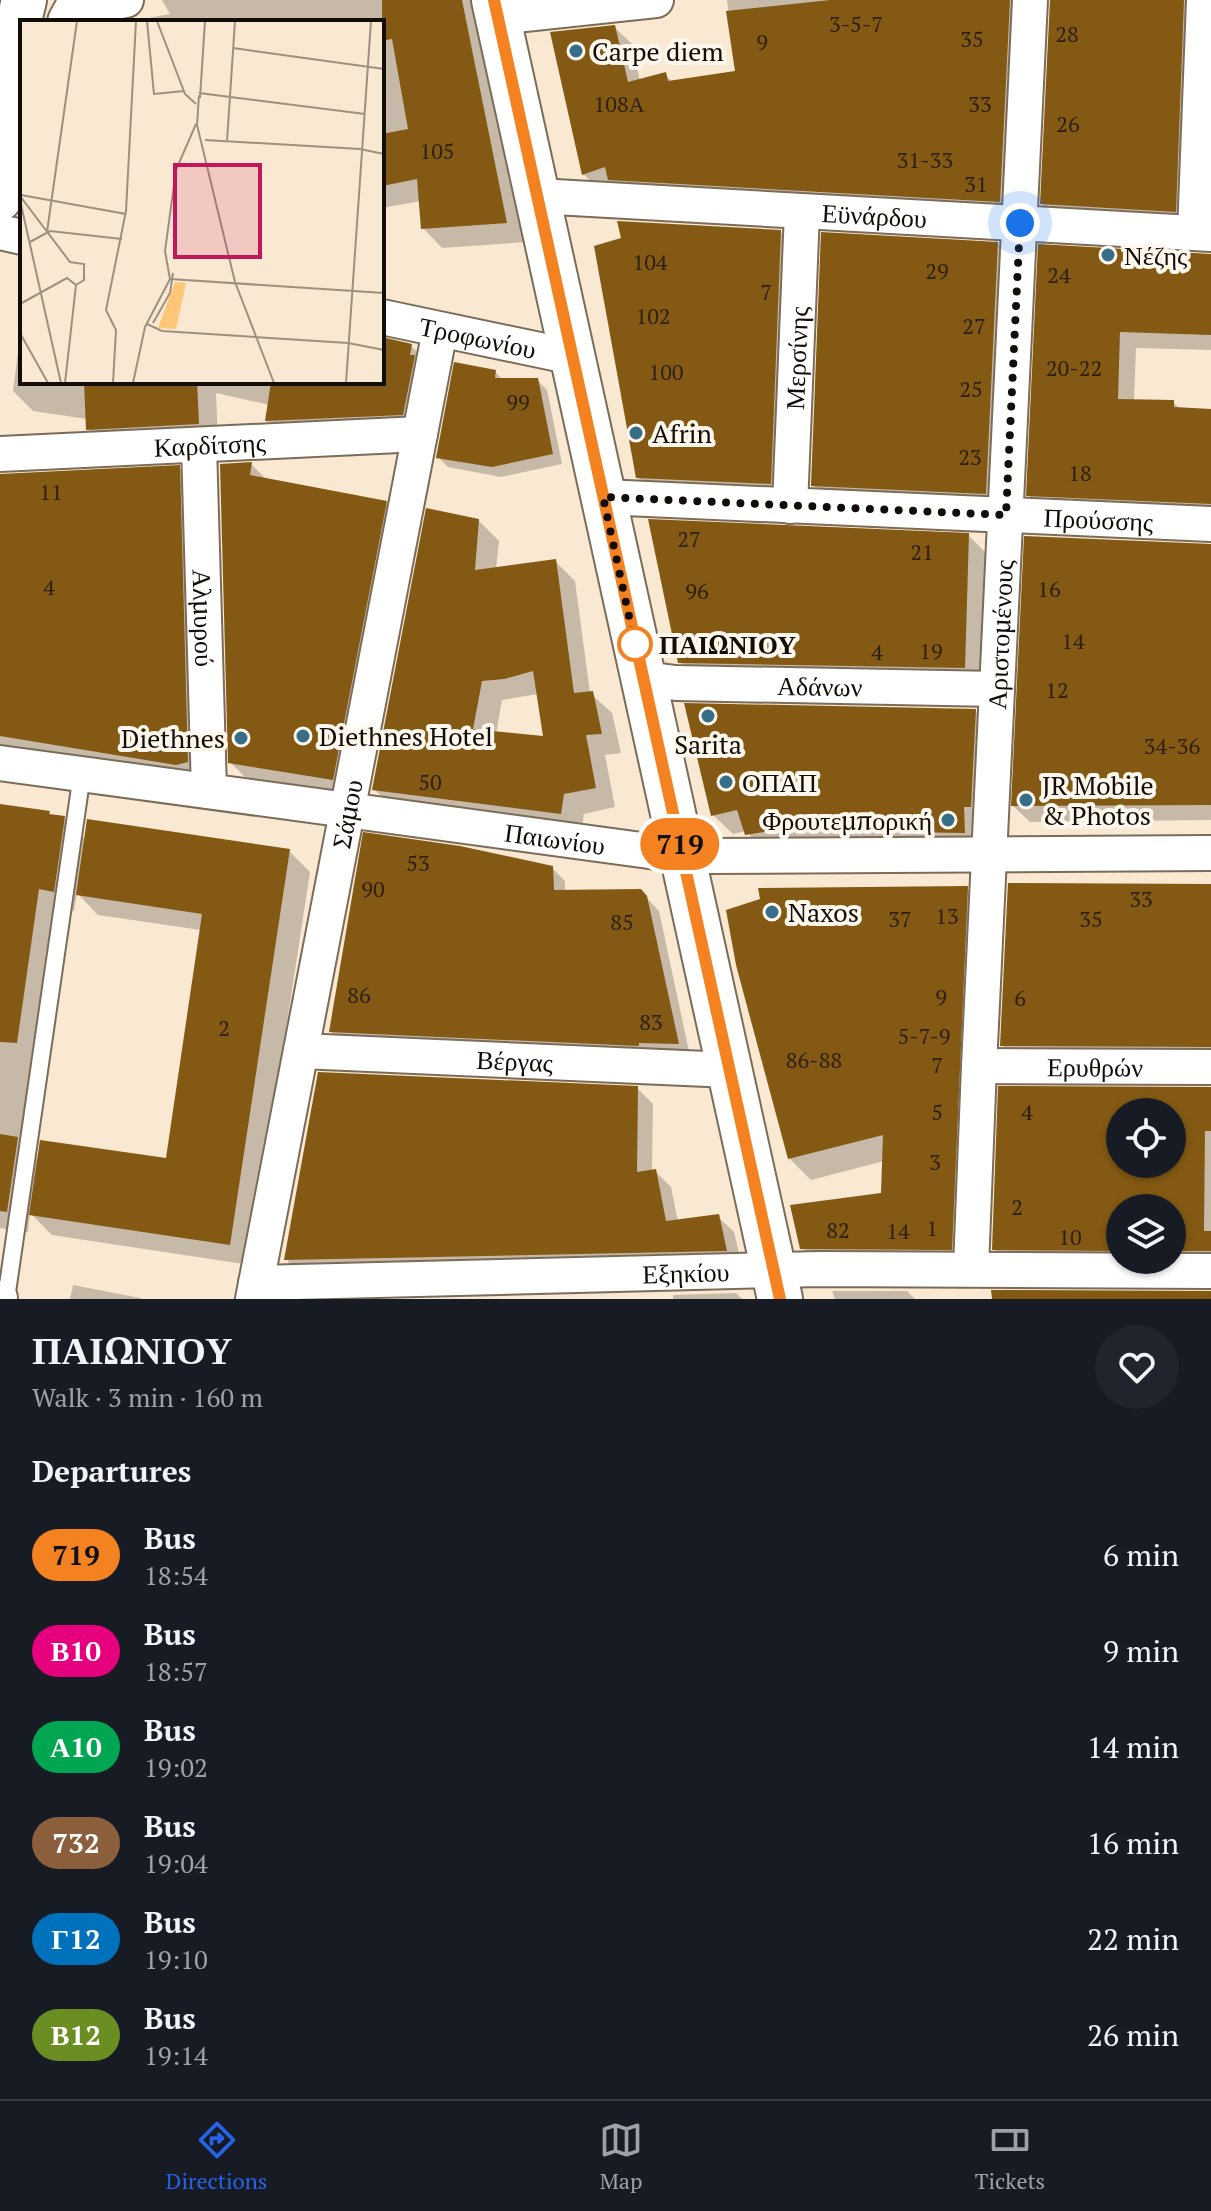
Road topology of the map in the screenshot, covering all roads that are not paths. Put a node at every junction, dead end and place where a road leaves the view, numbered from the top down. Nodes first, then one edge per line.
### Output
1 (24, 0) edge
2 (126, 0) edge
3 (656, 0) edge
4 (1030, 0) edge
5 (1204, 0) edge
6 (496, 8) edge
7 (77, 10) edge
8 (1206, 42) edge
9 (20, 156) edge
10 (537, 196) junction
11 (0, 198) edge
12 (802, 212) junction
13 (1020, 223) junction
14 (0, 225) edge
15 (0, 232) edge
16 (1203, 233) edge
17 (20, 237) edge
18 (384, 317) edge
19 (440, 330) junction
20 (573, 357) junction
21 (420, 434) junction
22 (199, 446) junction
23 (0, 454) edge
24 (603, 497) junction
25 (790, 506) junction
26 (1006, 515) junction
27 (1211, 524) edge
28 (644, 679) junction
29 (997, 689) junction
30 (0, 763) edge
31 (82, 774) junction
32 (209, 791) junction
33 (348, 810) junction
34 (682, 853) junction
35 (989, 853) junction
36 (1211, 853) edge
37 (301, 1051) junction
38 (979, 1066) junction
39 (1211, 1067) edge
40 (730, 1070) junction
41 (971, 1268) junction
42 (1211, 1271) edge
43 (777, 1285) edge
44 (254, 1291) edge
45 (2, 1299) edge

1 - 11 main road
2 - 7 street
3 - 6 street
4 - 13 street, Αριστομένους
5 - 8 street
6 - 10 main road
8 - 16 street
9 - 14 main road
10 - 12 street, Εϋνάρδου
10 - 20 main road
12 - 13 street, Εϋνάρδου
12 - 25 street, Μερσίνης
13 - 16 street, Εϋνάρδου
13 - 26 street, Αριστομένους
15 - 17 street
18 - 19 street, Τροφωνίου
19 - 20 street, Τροφωνίου
19 - 21 street, Σάμου
20 - 24 main road
21 - 22 street, Καρδίτσης
21 - 33 street, Σάμου
22 - 23 street, Καρδίτσης
22 - 32 street, Αλμυρού
24 - 25 street, Προύσσης
24 - 28 main road
25 - 26 street, Προύσσης
26 - 27 street, Προύσσης
26 - 29 street, Αριστομένους
28 - 29 street, Αδάνων
28 - 34 main road
29 - 35 street, Αριστομένους
30 - 31 street, Παιωνίου
31 - 32 street, Παιωνίου
31 - 45 lane
32 - 33 street, Παιωνίου
33 - 34 street, Παιωνίου
33 - 37 street, Σάμου
34 - 35 street, Παιωνίου
34 - 40 main road
35 - 36 street, Παιωνίου
35 - 38 street, Αριστομένους
37 - 40 street, Βέργας
37 - 44 street, Σάμου
38 - 39 street, Ερυθρών
38 - 41 street, Αριστομένους
40 - 43 main road
41 - 42 street, Εξηκίου
41 - 43 street, Εξηκίου
43 - 44 street, Εξηκίου

